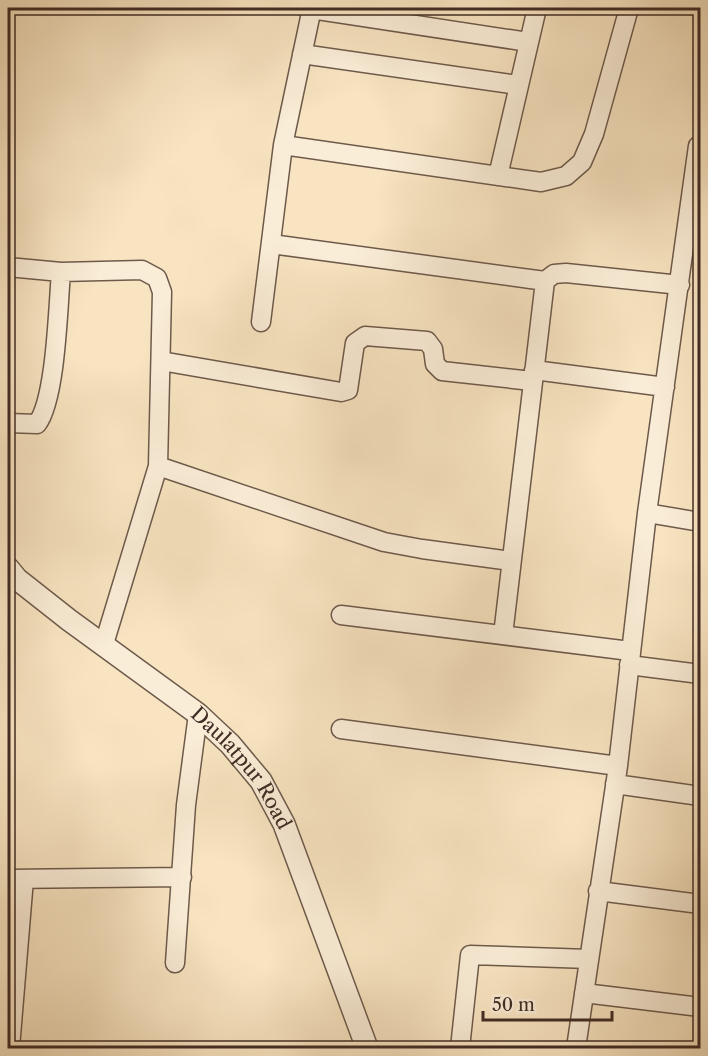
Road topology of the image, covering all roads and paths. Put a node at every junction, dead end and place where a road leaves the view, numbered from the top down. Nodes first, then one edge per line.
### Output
1 (311, 8) edge
2 (537, 8) edge
3 (629, 8) edge
4 (528, 42) junction
5 (302, 54) junction
6 (518, 85) junction
7 (283, 145) junction
8 (698, 146) dead end
9 (498, 176) junction
10 (271, 244) junction
11 (8, 267) edge
12 (62, 272) junction
13 (544, 281) junction
14 (680, 285) junction
15 (261, 322) dead end
16 (161, 361) junction
17 (533, 376) junction
18 (665, 387) junction
19 (8, 423) edge
20 (158, 466) junction
21 (647, 513) junction
22 (700, 522) edge
23 (511, 561) junction
24 (8, 568) edge
25 (341, 615) dead end
26 (502, 635) junction
27 (104, 644) junction
28 (629, 658) junction
29 (700, 674) edge
30 (198, 714) junction
31 (341, 729) dead end
32 (618, 766) junction
33 (615, 784) junction
34 (700, 796) edge
35 (182, 878) junction
36 (16, 879) edge
37 (598, 891) junction
38 (700, 904) edge
39 (589, 958) junction
40 (175, 963) dead end
41 (584, 993) junction
42 (700, 1007) edge
43 (10, 1048) edge
44 (367, 1048) edge
45 (460, 1048) edge
46 (576, 1048) edge

1 - 4 street
1 - 5 street
2 - 4 street
3 - 9 street
4 - 6 street
5 - 6 street
5 - 7 street
6 - 9 street
7 - 9 street
7 - 10 street
8 - 14 street
10 - 13 street
10 - 15 street
11 - 12 street
12 - 16 street
12 - 19 street
13 - 14 street
13 - 17 street
14 - 18 street
16 - 17 street
16 - 20 street
17 - 18 street
17 - 23 street
18 - 21 street
20 - 23 street
20 - 27 street
21 - 22 street
21 - 28 street
23 - 26 street
24 - 27 street, Daulatpur Road
25 - 26 street
26 - 28 street
27 - 30 street, Daulatpur Road
28 - 29 street
28 - 32 street
30 - 35 street
30 - 44 street, Daulatpur Road
31 - 32 street
32 - 33 street
33 - 34 street
33 - 37 street
35 - 36 street
35 - 40 street
36 - 43 street
37 - 38 street
37 - 39 street
39 - 41 street
39 - 45 street
41 - 42 street
41 - 46 street

